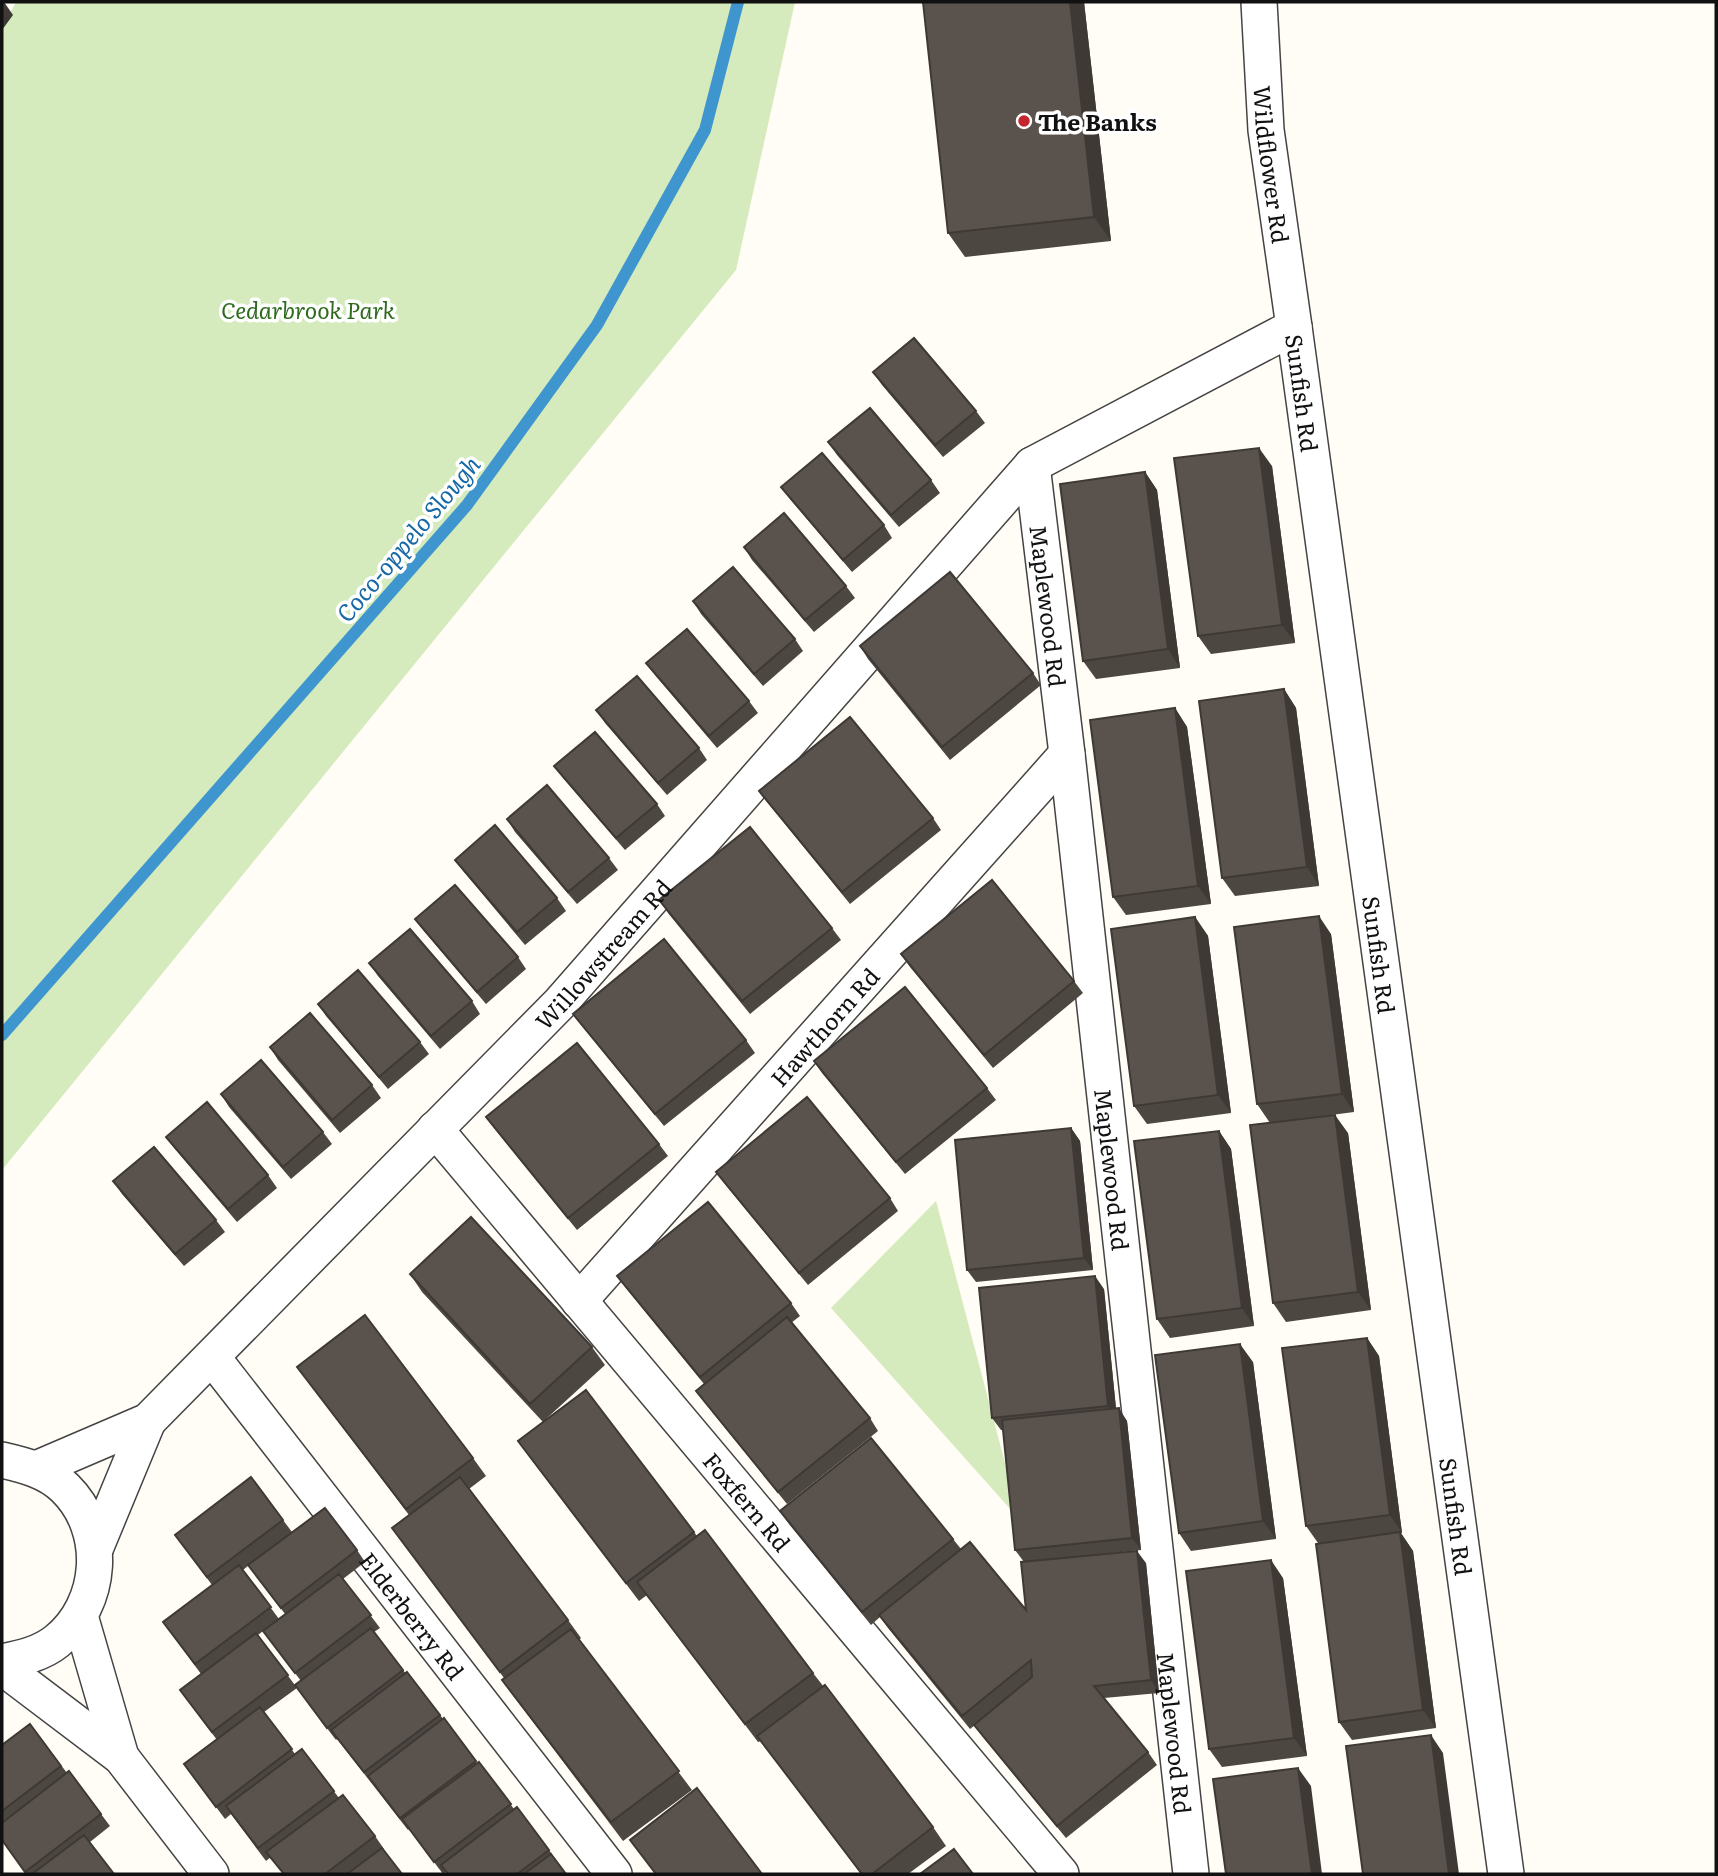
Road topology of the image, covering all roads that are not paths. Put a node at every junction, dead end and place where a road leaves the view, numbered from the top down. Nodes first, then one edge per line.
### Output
1 (1259, 2) edge
2 (1294, 327) junction
3 (1032, 465) junction
4 (1067, 754) junction
5 (435, 1129) junction
6 (579, 1301) junction
7 (212, 1357) junction
8 (148, 1422) junction
9 (2, 1460) edge
10 (36, 1469) junction
11 (95, 1549) junction
12 (80, 1616) junction
13 (2, 1664) edge
14 (121, 1756) junction
15 (211, 1874) edge
16 (614, 1874) edge
17 (1061, 1874) edge
18 (1191, 1874) edge
19 (1506, 1874) edge

1 - 2 street, Wildflower Rd
2 - 3 street, Sunfish Rd
2 - 19 street, Sunfish Rd
3 - 4 street, Maplewood Rd
3 - 5 street, Willowstream Rd
4 - 6 street, Hawthorn Rd
4 - 18 street, Maplewood Rd
5 - 6 street, Foxfern Rd
5 - 7 street, Willowstream Rd
6 - 17 street, Foxfern Rd
7 - 8 street, Willowstream Rd
7 - 16 street, Elderberry Rd
8 - 10 street
8 - 11 street
9 - 10 street
10 - 11 street
11 - 12 street
12 - 13 street
12 - 14 street
13 - 14 street
14 - 15 street

